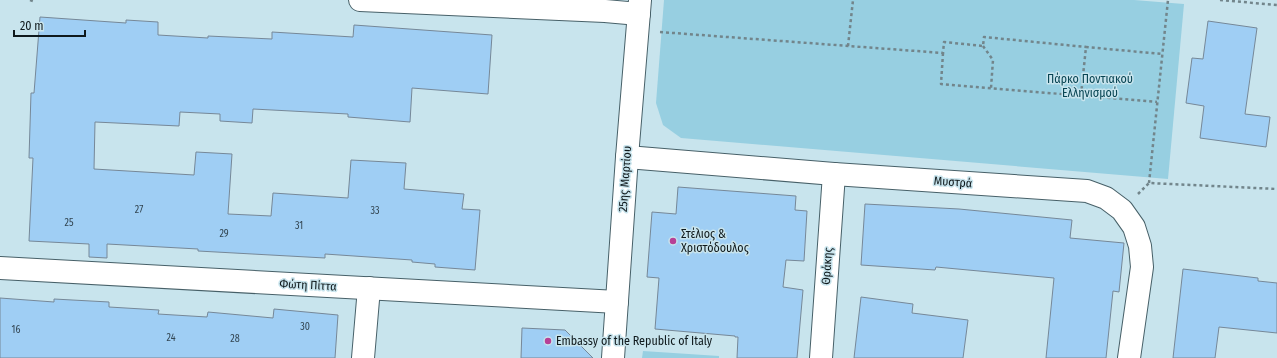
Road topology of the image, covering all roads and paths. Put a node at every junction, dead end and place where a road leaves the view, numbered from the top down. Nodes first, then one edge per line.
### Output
1 (360, 0) edge
2 (853, 0) edge
3 (1168, 0) edge
4 (1220, 0) edge
5 (405, 1) edge
6 (1277, 5) edge
7 (639, 7) edge
8 (658, 32) dead end
9 (848, 46) junction
10 (983, 46) junction
11 (1086, 47) junction
12 (943, 53) junction
13 (1162, 54) junction
14 (991, 88) junction
15 (1082, 95) junction
16 (1157, 102) junction
17 (627, 157) junction
18 (834, 174) junction
19 (1149, 183) junction
20 (1277, 190) edge
21 (1122, 210) junction
22 (0, 268) edge
23 (369, 288) junction
24 (617, 302) junction
25 (363, 358) edge
26 (613, 358) edge
27 (821, 358) edge
28 (1129, 358) edge

1 - 5 street
2 - 9 path
3 - 13 path
4 - 6 path
5 - 7 street
7 - 17 street, 25ης Μαρτίου
8 - 9 path
9 - 12 path
10 - 11 path
10 - 12 path
10 - 14 path
11 - 13 path
11 - 15 path
12 - 14 path
13 - 16 path
14 - 15 path
15 - 16 path
16 - 19 path
17 - 18 street, Μυστρά
17 - 24 street, 25ης Μαρτίου
18 - 21 street, Μυστρά
18 - 27 street, Θράκης
19 - 20 path
19 - 21 path
21 - 28 street, Μυστρά
22 - 23 street, Φώτη Πίττα
23 - 24 street, Φώτη Πίττα
23 - 25 street
24 - 26 street, 25ης Μαρτίου

